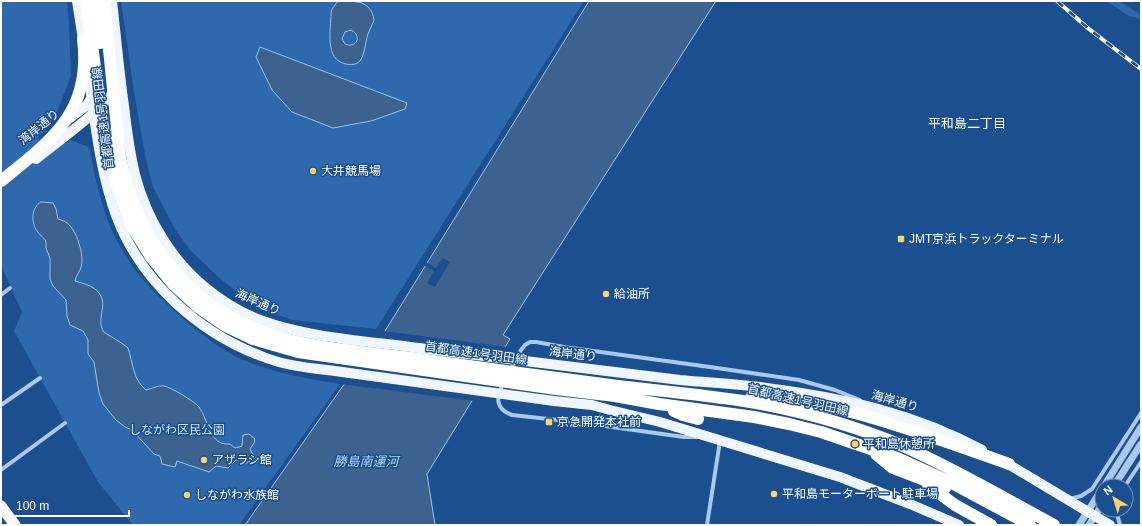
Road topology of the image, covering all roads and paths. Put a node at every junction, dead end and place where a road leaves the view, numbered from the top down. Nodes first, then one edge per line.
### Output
1 (78, 1) edge
2 (86, 1) edge
3 (95, 1) edge
4 (104, 1) edge
5 (112, 1) edge
6 (121, 83) junction
7 (92, 97) junction
8 (106, 101) junction
9 (93, 114) junction
10 (73, 130) junction
11 (98, 142) junction
12 (1, 174) edge
13 (1, 181) edge
14 (1, 187) edge
15 (10, 288) dead end
16 (1, 295) edge
17 (40, 378) dead end
18 (556, 389) junction
19 (706, 396) junction
20 (658, 404) junction
21 (1, 406) edge
22 (882, 410) junction
23 (1141, 412) edge
24 (698, 419) dead end
25 (65, 423) dead end
26 (1141, 427) edge
27 (715, 439) junction
28 (1141, 444) edge
29 (868, 448) junction
30 (1141, 462) edge
31 (1009, 464) junction
32 (1, 470) edge
33 (1109, 478) edge
34 (1119, 478) edge
35 (1130, 478) edge
36 (921, 479) junction
37 (1067, 500) junction
38 (1094, 502) edge
39 (1, 506) edge
40 (1009, 513) junction
41 (15, 525) edge
42 (707, 525) edge
43 (959, 525) edge
44 (991, 525) edge
45 (1030, 525) edge
46 (1054, 525) edge
47 (1079, 525) edge
48 (1110, 525) edge

1 - 7 main road
1 - 13 highway
2 - 18 highway, 首都高速1号羽田線
3 - 8 highway
4 - 18 highway, 首都高速1号羽田線
5 - 6 main road, 海岸通り
6 - 8 main road, 湾岸通り
6 - 22 main road, 海岸通り
7 - 9 main road
7 - 12 main road, 湾岸通り
8 - 9 main road, 湾岸通り
9 - 10 main road, 湾岸通り
9 - 11 main road
10 - 11 main road
10 - 14 main road, 湾岸通り
11 - 18 main road
15 - 16 street
17 - 21 street
18 - 19 highway, 首都高速1号羽田線
18 - 20 highway, 首都高速1号羽田線
18 - 27 main road
19 - 31 highway
19 - 46 highway, 首都高速1号羽田線
20 - 24 highway
20 - 29 highway, 首都高速1号羽田線
22 - 27 street
22 - 31 main road, 海岸通り
23 - 37 street
25 - 32 street
26 - 33 street
27 - 42 street
27 - 43 main road
28 - 34 street
29 - 36 highway
29 - 40 highway, 首都高速1号羽田線
30 - 35 street
31 - 37 main road, 海岸通り
36 - 40 highway
36 - 44 highway
37 - 48 main road, 海岸通り
38 - 47 street
39 - 41 highway
40 - 45 highway, 首都高速1号羽田線

